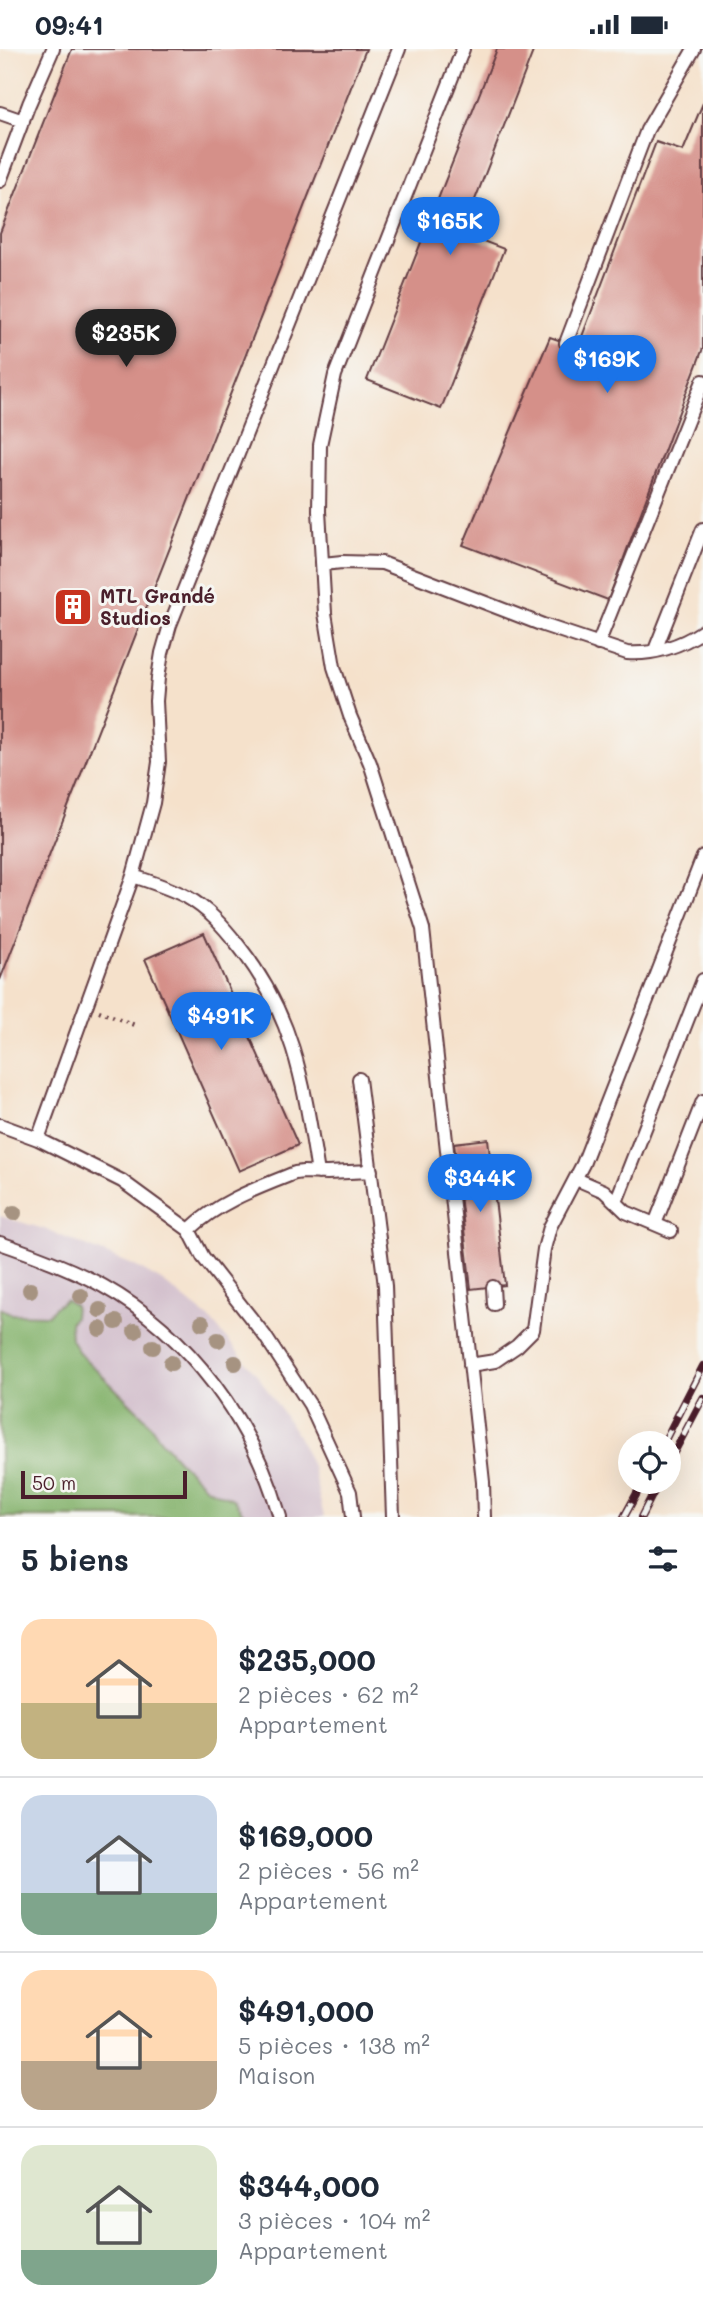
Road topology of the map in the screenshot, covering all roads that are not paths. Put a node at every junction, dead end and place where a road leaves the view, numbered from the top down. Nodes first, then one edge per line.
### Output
1 (53, 49) edge
2 (399, 49) edge
3 (463, 49) edge
4 (694, 49) edge
5 (0, 113) edge
6 (23, 121) junction
7 (0, 181) edge
8 (566, 343) dead end
9 (703, 381) edge
10 (703, 529) edge
11 (323, 564) junction
12 (703, 631) edge
13 (598, 644) junction
14 (655, 650) junction
15 (703, 857) edge
16 (133, 876) junction
17 (703, 980) edge
18 (359, 1079) dead end
19 (703, 1101) edge
20 (0, 1125) edge
21 (38, 1139) junction
22 (371, 1171) junction
23 (318, 1173) junction
24 (576, 1179) junction
25 (616, 1202) junction
26 (655, 1224) junction
27 (189, 1230) junction
28 (671, 1231) dead end
29 (0, 1243) edge
30 (493, 1287) dead end
31 (494, 1304) dead end
32 (470, 1365) junction
33 (280, 1517) edge
34 (353, 1517) edge
35 (393, 1517) edge
36 (484, 1517) edge

1 - 6 lane
2 - 16 lane
3 - 11 lane
4 - 8 lane
5 - 6 lane
6 - 7 lane
9 - 13 lane
10 - 14 lane
11 - 13 lane
11 - 32 lane
12 - 14 lane
13 - 14 lane
15 - 24 lane
16 - 21 lane
16 - 23 lane
17 - 25 lane
18 - 22 lane
19 - 26 lane
20 - 21 lane
21 - 27 lane
22 - 23 lane
22 - 35 lane
23 - 27 lane
24 - 25 lane
24 - 32 lane
25 - 26 lane
26 - 28 lane
27 - 34 lane
29 - 33 lane
30 - 31 lane
32 - 36 lane

